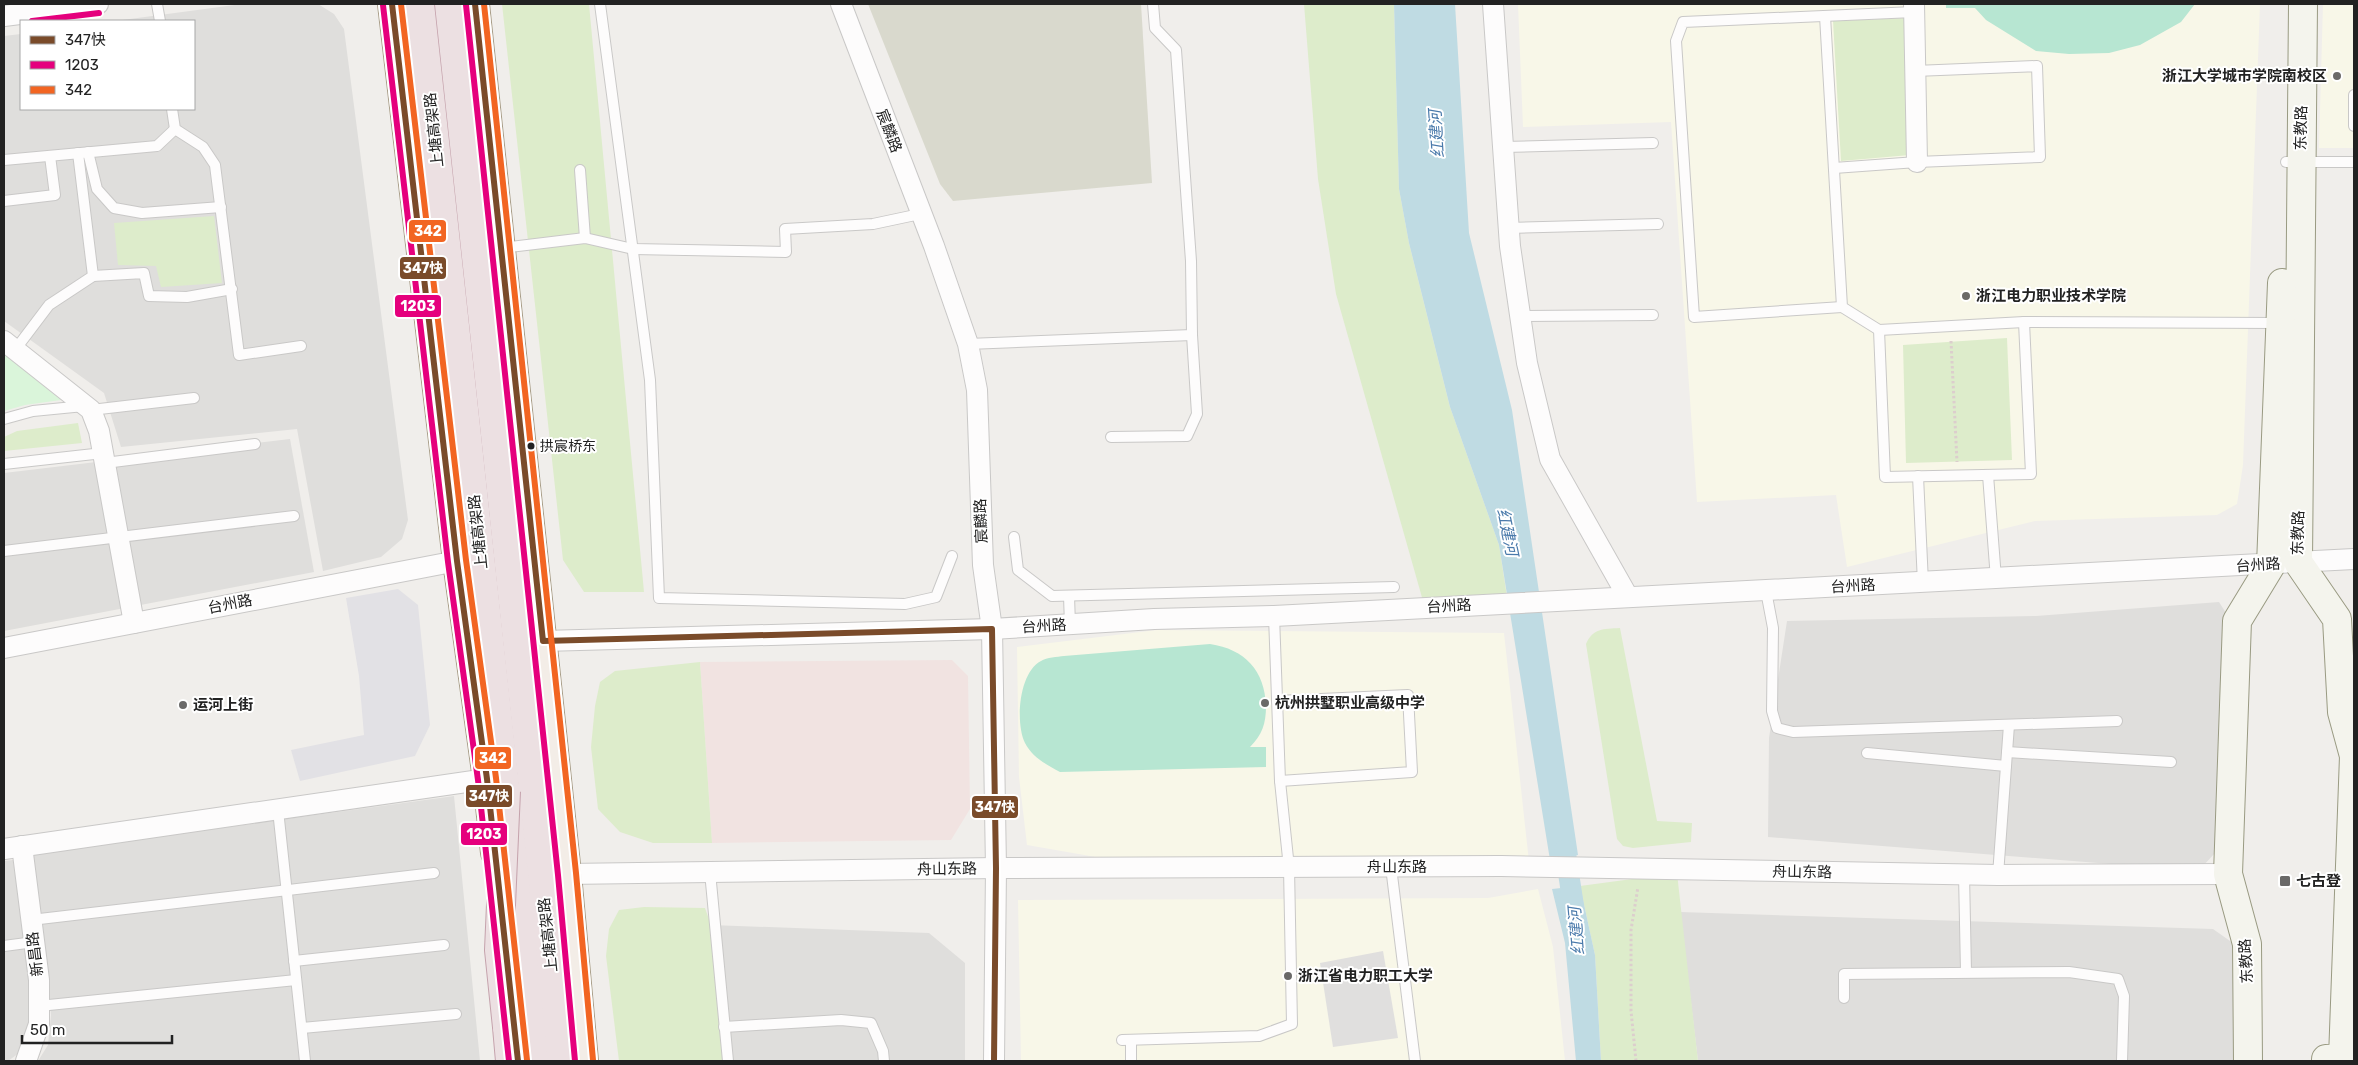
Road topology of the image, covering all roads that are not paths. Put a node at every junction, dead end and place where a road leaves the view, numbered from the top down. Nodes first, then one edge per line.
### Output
1 (98, 4) edge
2 (157, 4) edge
3 (392, 4) edge
4 (420, 4) edge
5 (449, 4) edge
6 (475, 4) edge
7 (600, 4) edge
8 (841, 4) edge
9 (1153, 4) edge
10 (1493, 4) edge
11 (2290, 4) edge
12 (2303, 4) edge
13 (60, 6) edge
14 (1914, 8) edge
15 (4, 16) edge
16 (1825, 16) junction
17 (160, 20) edge
18 (1915, 71) junction
19 (2354, 95) edge
20 (172, 110) edge
21 (2354, 126) edge
22 (175, 129) junction
23 (1653, 143) dead end
24 (1503, 147) junction
25 (83, 153) junction
26 (50, 156) junction
27 (4, 160) edge
28 (1917, 162) junction
29 (2293, 162) junction
30 (2354, 162) edge
31 (1834, 168) junction
32 (580, 170) dead end
33 (4, 201) edge
34 (221, 207) junction
35 (920, 214) junction
36 (1658, 224) dead end
37 (1509, 228) junction
38 (586, 238) junction
39 (501, 248) junction
40 (633, 248) junction
41 (93, 276) junction
42 (232, 289) junction
43 (1842, 307) junction
44 (1653, 315) dead end
45 (1520, 316) junction
46 (2024, 322) junction
47 (2280, 323) junction
48 (1879, 330) junction
49 (1192, 335) junction
50 (968, 344) junction
51 (9, 345) edge
52 (301, 346) dead end
53 (194, 398) dead end
54 (88, 408) junction
55 (4, 420) edge
56 (1110, 437) dead end
57 (255, 444) dead end
58 (104, 458) junction
59 (4, 464) edge
60 (1988, 475) junction
61 (1918, 476) junction
62 (294, 516) dead end
63 (118, 536) junction
64 (1014, 537) dead end
65 (4, 550) edge
66 (952, 556) dead end
67 (2354, 559) edge
68 (457, 561) junction
69 (2284, 563) junction
70 (1996, 579) junction
71 (1923, 583) junction
72 (1394, 587) dead end
73 (1766, 591) junction
74 (1069, 596) junction
75 (1628, 597) junction
76 (1274, 616) junction
77 (134, 623) junction
78 (1070, 625) junction
79 (992, 629) junction
80 (543, 641) junction
81 (4, 648) edge
82 (1277, 700) junction
83 (2117, 721) dead end
84 (2009, 725) junction
85 (2007, 752) junction
86 (1866, 753) dead end
87 (2171, 762) dead end
88 (2006, 766) junction
89 (1280, 781) junction
90 (497, 785) junction
91 (532, 786) junction
92 (278, 810) junction
93 (13, 848) edge
94 (1391, 867) junction
95 (996, 868) junction
96 (1289, 868) junction
97 (710, 872) junction
98 (434, 873) dead end
99 (567, 874) junction
100 (1964, 874) junction
101 (2228, 874) junction
102 (1998, 875) junction
103 (287, 890) junction
104 (2352, 893) edge
105 (31, 920) junction
106 (34, 942) junction
107 (444, 945) dead end
108 (4, 946) edge
109 (294, 961) junction
110 (1966, 972) junction
111 (296, 980) junction
112 (1844, 998) dead end
113 (39, 1006) junction
114 (456, 1014) dead end
115 (724, 1027) junction
116 (302, 1028) junction
117 (26, 1061) edge
118 (305, 1061) edge
119 (510, 1061) edge
120 (518, 1061) edge
121 (535, 1061) edge
122 (562, 1061) edge
123 (579, 1061) edge
124 (584, 1061) edge
125 (728, 1061) edge
126 (884, 1061) edge
127 (994, 1061) edge
128 (1132, 1061) edge
129 (1415, 1061) edge
130 (2122, 1061) edge
131 (2248, 1061) edge
132 (2326, 1061) edge

1 - 13 street
2 - 17 lane
3 - 68 main road
4 - 90 highway, 上塘高架路
5 - 91 highway, 上塘高架路
6 - 39 main road
7 - 40 lane
8 - 35 street, 宸麟路
9 - 49 lane
10 - 24 street
11 - 29 street, 东教路
12 - 29 street, 东教路
13 - 15 street
14 - 16 lane
14 - 18 street
16 - 31 lane
16 - 43 lane
18 - 28 street
18 - 28 lane
19 - 21 lane
20 - 22 lane
22 - 25 lane
22 - 34 lane
23 - 24 lane
24 - 37 street
25 - 26 lane
25 - 34 lane
25 - 41 lane
26 - 27 lane
26 - 33 lane
28 - 31 lane
29 - 30 lane
29 - 47 street, 东教路
29 - 69 street, 东教路
31 - 43 lane
32 - 38 lane
34 - 42 lane
35 - 40 lane
35 - 50 street, 宸麟路
36 - 37 lane
37 - 45 street
38 - 39 lane
38 - 40 lane
39 - 80 main road
40 - 66 lane
41 - 42 lane
41 - 51 lane
42 - 52 lane
43 - 48 lane
44 - 45 lane
45 - 75 street
46 - 47 lane
46 - 48 lane
46 - 60 lane
47 - 69 street, 东教路
48 - 61 lane
49 - 50 lane
49 - 56 lane
50 - 79 street, 宸麟路
51 - 54 street
53 - 54 lane
54 - 55 lane
54 - 58 street
57 - 58 lane
58 - 59 lane
58 - 63 street
60 - 61 lane
60 - 70 lane
61 - 71 lane
62 - 63 lane
63 - 65 lane
63 - 77 street
64 - 74 lane
67 - 69 street, 台州路
68 - 77 street, 台州路
68 - 90 main road
69 - 70 street, 台州路
69 - 101 street, 东教路
69 - 104 street, 东教路
70 - 71 street, 台州路
71 - 73 street, 台州路
72 - 74 lane
73 - 75 street, 台州路
73 - 84 lane
74 - 78 lane
75 - 76 street, 台州路
76 - 78 street, 台州路
76 - 82 lane
77 - 81 street, 台州路
78 - 79 street, 台州路
79 - 80 street, 台州路
79 - 95 street, 宸麟路
80 - 99 main road
82 - 89 lane
82 - 89 lane
83 - 84 lane
84 - 85 lane
85 - 87 lane
85 - 88 lane
86 - 88 lane
88 - 102 lane
89 - 96 lane
90 - 92 street
90 - 119 highway, bridge
90 - 120 main road
90 - 121 highway, 上塘高架路, bridge
91 - 122 highway, 上塘高架路
91 - 123 highway
92 - 93 street
92 - 103 lane
93 - 105 street, 新昌路
94 - 96 street, 舟山东路
94 - 100 street, 舟山东路
94 - 129 lane
95 - 96 street, 舟山东路
95 - 97 street, 舟山东路
95 - 127 street, 宸麟路
96 - 128 lane
97 - 99 street, 舟山东路
97 - 115 lane
98 - 103 lane
99 - 124 main road
100 - 102 street, 舟山东路
100 - 110 lane
101 - 102 street, 舟山东路
101 - 131 street, 东教路
103 - 105 lane
103 - 109 lane
104 - 132 street, 东教路
105 - 106 street, 新昌路
106 - 108 lane
106 - 113 street, 新昌路
107 - 109 lane
109 - 111 lane
110 - 112 lane
110 - 130 lane
111 - 113 lane
111 - 116 lane
113 - 117 street, 新昌路
114 - 116 lane
115 - 125 lane
115 - 126 lane
116 - 118 lane

